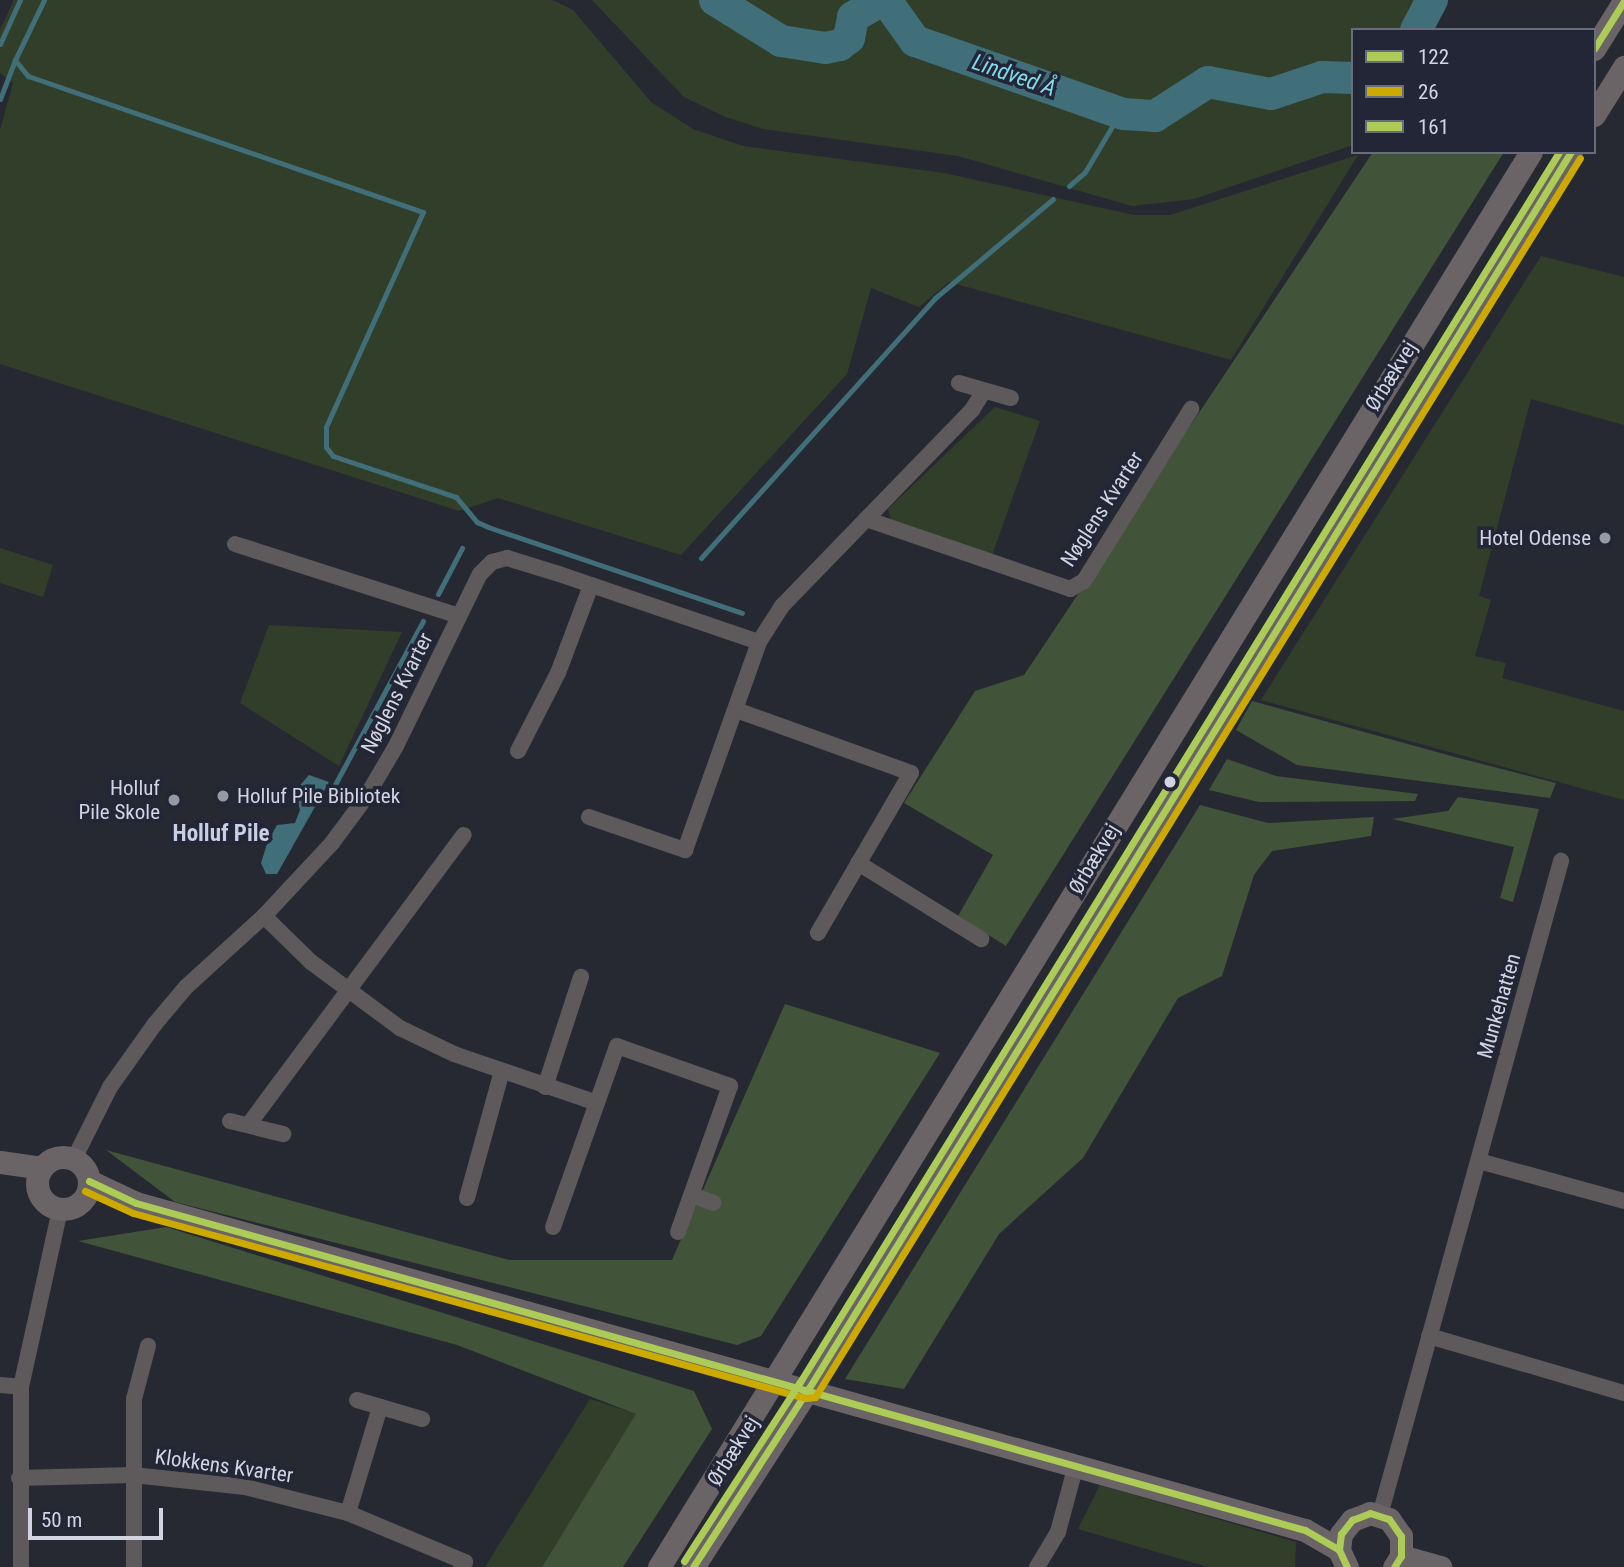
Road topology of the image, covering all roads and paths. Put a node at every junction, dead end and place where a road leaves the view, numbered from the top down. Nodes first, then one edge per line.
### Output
1 (1624, 1) edge
2 (1596, 47) edge
3 (1624, 67) edge
4 (1596, 112) edge
5 (1530, 154) edge
6 (1570, 154) edge
7 (959, 383) dead end
8 (984, 391) junction
9 (1011, 398) dead end
10 (1191, 409) dead end
11 (866, 519) junction
12 (235, 544) dead end
13 (591, 585) junction
14 (459, 616) junction
15 (759, 642) junction
16 (736, 710) junction
17 (518, 751) dead end
18 (589, 817) dead end
19 (464, 835) dead end
20 (1561, 861) dead end
21 (858, 863) junction
22 (264, 916) junction
23 (818, 933) dead end
24 (981, 939) dead end
25 (581, 977) dead end
26 (346, 990) junction
27 (502, 1071) junction
28 (545, 1087) junction
29 (597, 1103) junction
30 (230, 1121) dead end
31 (249, 1124) junction
32 (283, 1135) dead end
33 (74, 1159) junction
34 (1479, 1161) junction
35 (0, 1162) edge
36 (0, 1169) edge
37 (40, 1177) junction
38 (87, 1189) junction
39 (692, 1195) junction
40 (467, 1198) dead end
41 (1624, 1201) edge
42 (714, 1203) dead end
43 (60, 1209) junction
44 (553, 1227) dead end
45 (678, 1232) dead end
46 (1429, 1336) junction
47 (148, 1346) dead end
48 (779, 1380) junction
49 (0, 1385) edge
50 (21, 1387) junction
51 (809, 1388) junction
52 (1624, 1393) edge
53 (358, 1400) dead end
54 (380, 1407) junction
55 (422, 1419) dead end
56 (1076, 1465) junction
57 (133, 1475) junction
58 (19, 1478) junction
59 (348, 1513) junction
60 (1380, 1515) junction
61 (1345, 1527) junction
62 (1305, 1530) junction
63 (1343, 1559) edge
64 (1397, 1562) edge
65 (22, 1567) edge
66 (134, 1567) edge
67 (461, 1567) edge
68 (659, 1567) edge
69 (693, 1567) edge
70 (1037, 1567) edge
71 (1440, 1567) edge

1 - 2 main road
3 - 4 main road
5 - 48 main road, Ørbækvej
6 - 51 main road, Ørbækvej
7 - 8 street
8 - 9 street
8 - 11 street
10 - 11 street, Nøglens Kvarter
11 - 15 street
12 - 14 street, Nøglens Kvarter
13 - 14 street, Nøglens Kvarter
13 - 15 street, Nøglens Kvarter
13 - 17 street
14 - 22 street, Nøglens Kvarter
15 - 16 street
16 - 18 street
16 - 21 street
19 - 26 street
20 - 34 street, Munkehatten
21 - 23 street
21 - 24 street
22 - 26 street
22 - 33 street, Nøglens Kvarter
25 - 28 street
26 - 27 street
26 - 31 street
27 - 28 street
27 - 40 street
28 - 29 street
29 - 39 street
29 - 44 street
30 - 31 street
31 - 32 street
33 - 37 main road
33 - 38 main road
34 - 41 street
34 - 46 street, Munkehatten
35 - 37 main road
36 - 37 main road
37 - 43 main road
38 - 43 main road
38 - 48 main road
39 - 42 street
39 - 45 street
43 - 50 street
46 - 52 street
46 - 60 street, Munkehatten
47 - 57 street, Klokkens Kvarter
48 - 51 main road
48 - 68 main road, Ørbækvej
49 - 50 street
50 - 58 street
51 - 56 main road
51 - 69 main road, Ørbækvej
53 - 54 street
54 - 55 street
54 - 59 street
56 - 62 main road
56 - 70 street
57 - 58 street, Klokkens Kvarter
57 - 59 street, Klokkens Kvarter
57 - 66 street, Klokkens Kvarter
58 - 65 street
59 - 67 street, Klokkens Kvarter
60 - 61 main road
60 - 64 main road
61 - 62 main road
61 - 63 main road
62 - 63 main road
64 - 71 main road

